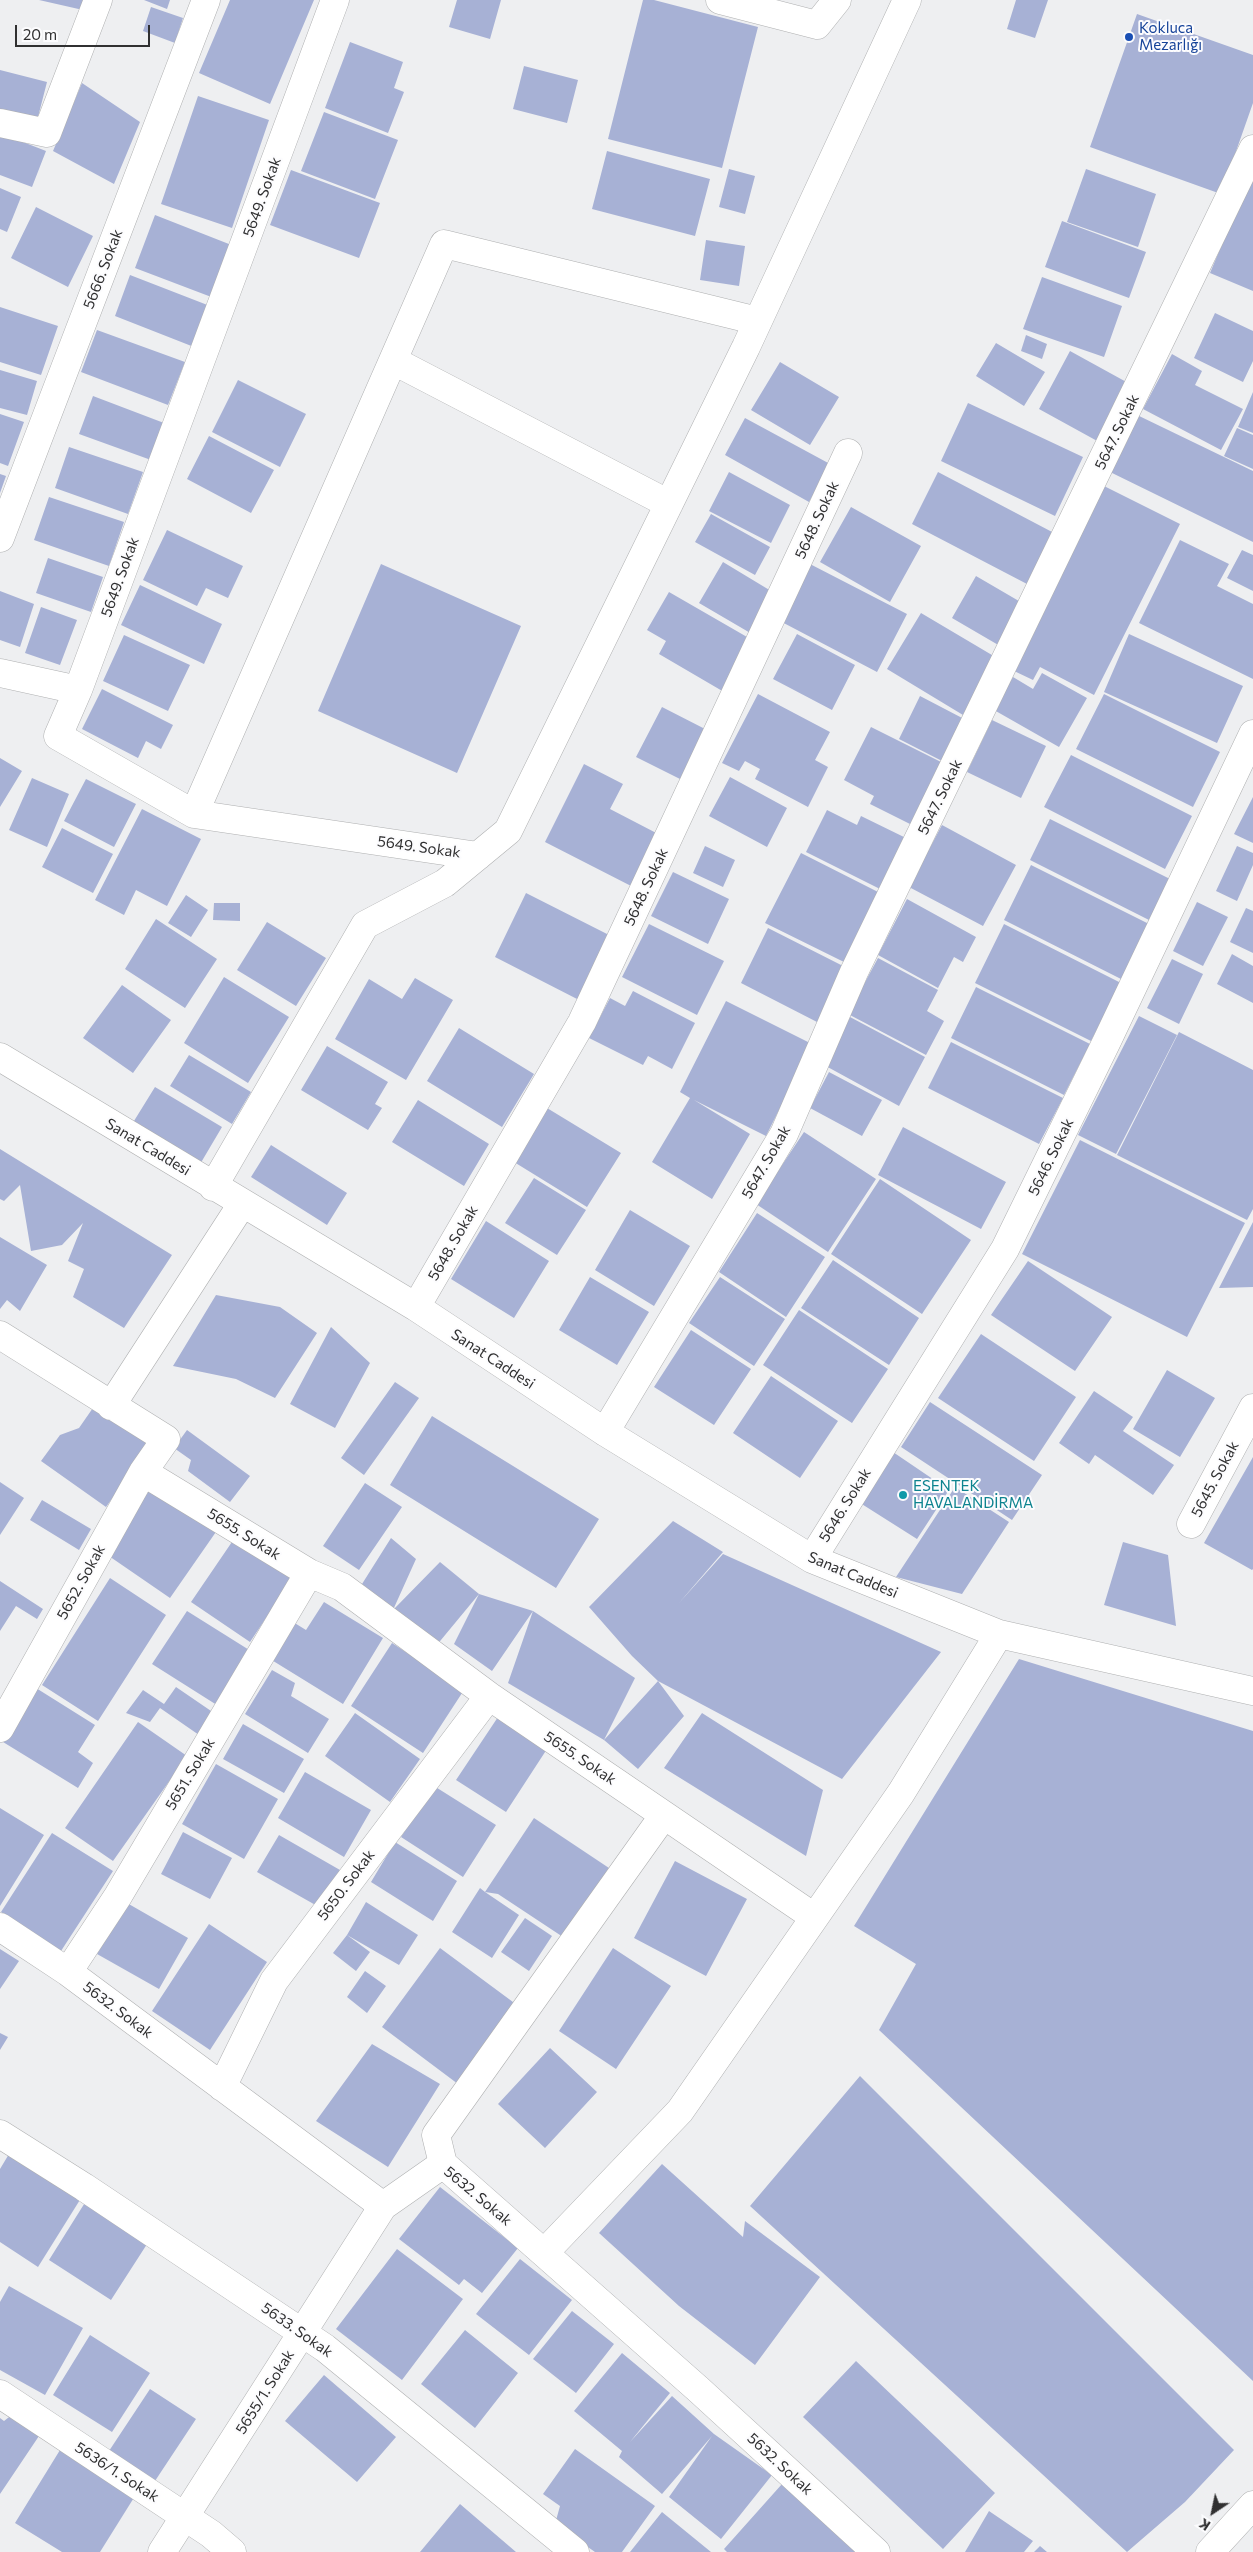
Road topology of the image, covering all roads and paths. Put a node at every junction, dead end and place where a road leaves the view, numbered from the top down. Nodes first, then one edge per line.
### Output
1 (98, 0) edge
2 (206, 0) edge
3 (335, 0) edge
4 (720, 0) edge
5 (837, 0) edge
6 (907, 0) edge
7 (0, 123) edge
8 (1253, 149) edge
9 (758, 321) junction
10 (394, 361) junction
11 (848, 453) dead end
12 (669, 504) junction
13 (0, 538) edge
14 (0, 673) edge
15 (78, 690) junction
16 (1253, 734) edge
17 (194, 814) junction
18 (478, 856) junction
19 (0, 1057) edge
20 (213, 1187) junction
21 (242, 1204) junction
22 (416, 1307) junction
23 (0, 1335) edge
24 (111, 1406) junction
25 (1253, 1408) edge
26 (605, 1432) junction
27 (143, 1472) junction
28 (1191, 1524) dead end
29 (812, 1559) junction
30 (309, 1573) junction
31 (999, 1634) junction
32 (1253, 1691) edge
33 (489, 1696) junction
34 (0, 1728) edge
35 (664, 1815) junction
36 (814, 1917) junction
37 (0, 1927) edge
38 (68, 1972) junction
39 (222, 2087) junction
40 (0, 2134) edge
41 (443, 2164) junction
42 (383, 2206) junction
43 (544, 2253) junction
44 (303, 2333) junction
45 (0, 2394) edge
46 (1253, 2505) edge
47 (186, 2517) junction
48 (162, 2552) edge
49 (232, 2552) edge
50 (575, 2552) edge
51 (876, 2552) edge
52 (1210, 2552) edge

1 - 7 street
2 - 13 street, 5666. Sokak
3 - 15 street, 5649. Sokak
4 - 5 street
6 - 9 street
8 - 26 street, 5647. Sokak
9 - 10 street
9 - 12 street
10 - 12 street
10 - 17 street
11 - 22 street, 5648. Sokak
12 - 18 street
14 - 15 street
15 - 17 street, 5649. Sokak
16 - 29 street, 5646. Sokak
17 - 18 street, 5649. Sokak
18 - 20 street
19 - 20 street, Sanat Caddesi
20 - 21 street, Sanat Caddesi
21 - 22 street, Sanat Caddesi
21 - 24 street
22 - 26 street, Sanat Caddesi
23 - 24 street
24 - 27 street, 5652. Sokak
25 - 28 street, 5645. Sokak
26 - 29 street, Sanat Caddesi
27 - 30 street, 5655. Sokak
27 - 34 street, 5652. Sokak
29 - 31 street, Sanat Caddesi
30 - 33 street, 5655. Sokak
30 - 38 street, 5651. Sokak
31 - 32 street, Sanat Caddesi
31 - 36 street
33 - 35 street, 5655. Sokak
33 - 39 street, 5650. Sokak
35 - 36 street, 5655. Sokak
35 - 41 street
36 - 43 street
37 - 38 street, 5632. Sokak
38 - 39 street, 5632. Sokak
39 - 42 street, 5632. Sokak
40 - 44 street, 5633. Sokak
41 - 42 street, 5632. Sokak
41 - 43 street, 5632. Sokak
42 - 44 street, 5655/1. Sokak
43 - 51 street, 5632. Sokak
44 - 47 street, 5655/1. Sokak
44 - 50 street, 5633. Sokak
45 - 47 street, 5636/1. Sokak
46 - 52 street
47 - 48 street, 5655/1. Sokak
47 - 49 street, 5636/1. Sokak

